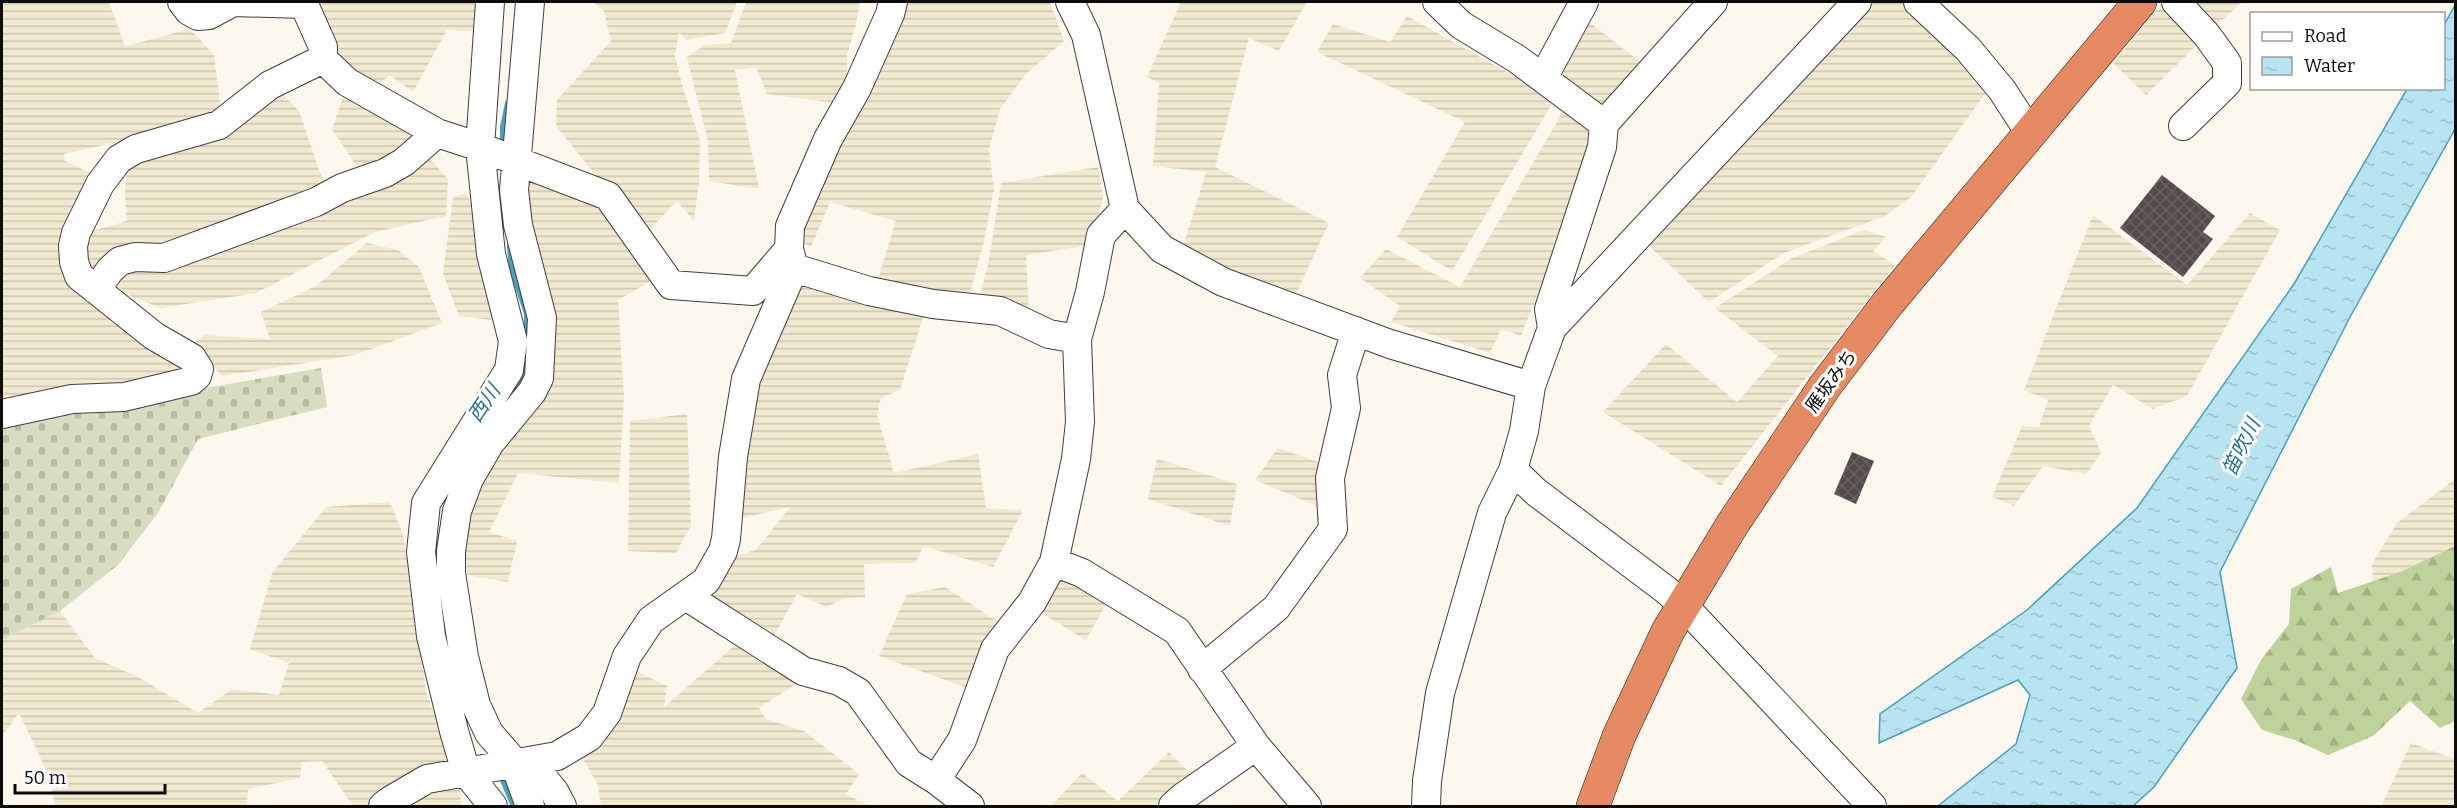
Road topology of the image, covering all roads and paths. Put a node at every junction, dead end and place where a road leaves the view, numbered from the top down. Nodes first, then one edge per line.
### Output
1 (182, 2) edge
2 (490, 2) edge
3 (530, 2) edge
4 (893, 2) edge
5 (1070, 2) edge
6 (1094, 2) edge
7 (1437, 2) edge
8 (1584, 2) edge
9 (1713, 2) edge
10 (1857, 2) edge
11 (1918, 2) edge
12 (2140, 2) edge
13 (2176, 2) edge
14 (303, 3) edge
15 (1086, 35) junction
16 (323, 59) junction
17 (1543, 78) junction
18 (1604, 124) junction
19 (2183, 126) dead end
20 (437, 133) junction
21 (2030, 133) junction
22 (480, 147) junction
23 (518, 162) junction
24 (1125, 209) junction
25 (792, 258) junction
26 (96, 290) junction
27 (1552, 327) junction
28 (1356, 331) junction
29 (1077, 339) junction
30 (1531, 386) junction
31 (2, 414) edge
32 (1512, 470) junction
33 (1054, 562) junction
34 (686, 596) junction
35 (1692, 614) junction
36 (1202, 669) junction
37 (1256, 746) junction
38 (521, 761) junction
39 (466, 772) junction
40 (936, 780) junction
41 (383, 807) edge
42 (493, 807) edge
43 (530, 807) edge
44 (562, 807) edge
45 (970, 807) edge
46 (1173, 807) edge
47 (1308, 807) edge
48 (1426, 807) edge
49 (1593, 807) edge
50 (1872, 807) edge

1 - 14 street
2 - 22 street
3 - 23 street
4 - 25 street
5 - 15 street
6 - 15 street
7 - 17 street
8 - 17 street
9 - 18 street
10 - 27 street
11 - 21 street
12 - 21 highway, 雁坂みち
13 - 19 street
14 - 16 street
15 - 24 street
16 - 20 street
16 - 26 street
17 - 18 street
18 - 27 street
20 - 22 street
20 - 26 street
21 - 35 highway, 雁坂みち
22 - 23 street
22 - 39 street
23 - 25 street
23 - 38 street
24 - 28 street
24 - 29 street
25 - 29 street
25 - 34 street
26 - 31 street
27 - 30 street
28 - 30 street
28 - 36 street
29 - 33 street
30 - 32 street
32 - 35 street
32 - 48 street
33 - 36 street
33 - 40 street
34 - 38 street
34 - 40 street
35 - 49 highway, 雁坂みち
35 - 50 street
36 - 37 street
37 - 46 street
37 - 47 street
38 - 39 street
38 - 43 street
38 - 44 street
39 - 41 street
39 - 42 street
40 - 45 street

